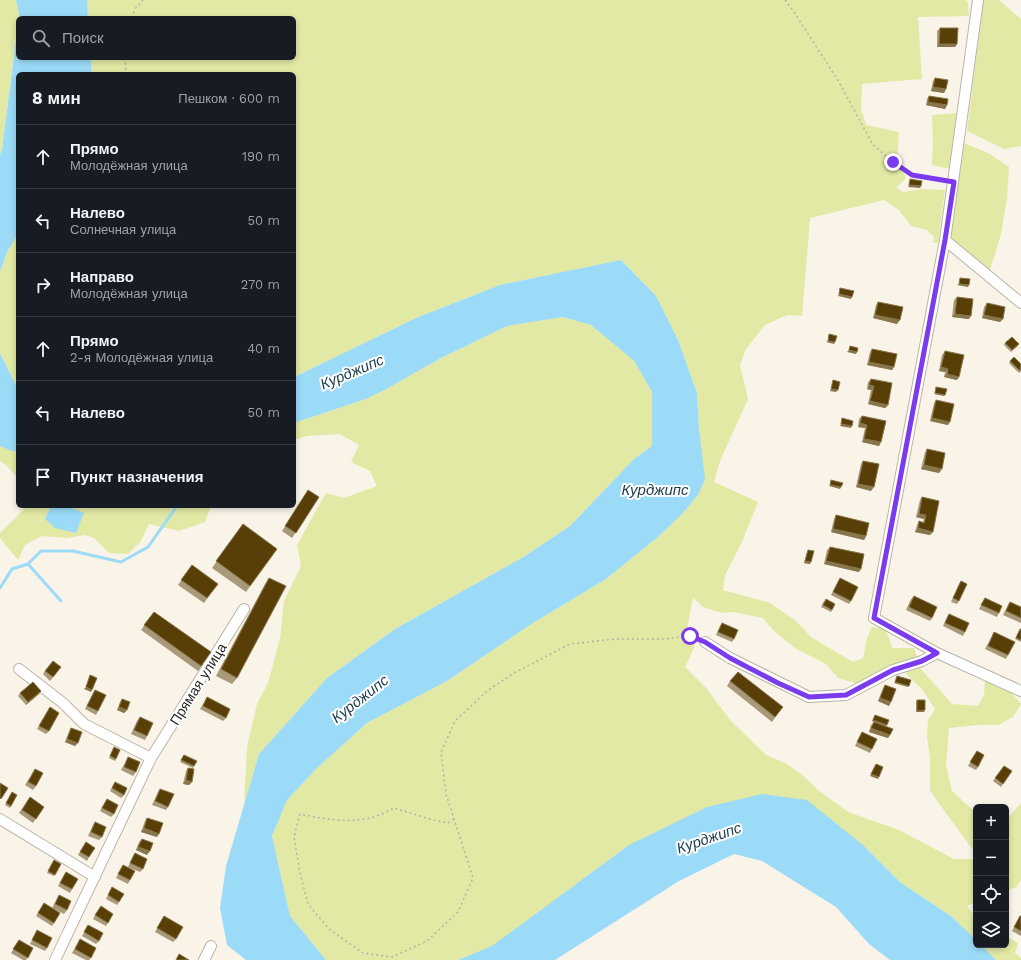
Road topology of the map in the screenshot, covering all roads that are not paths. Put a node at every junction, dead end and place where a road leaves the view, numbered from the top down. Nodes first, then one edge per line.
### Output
1 (978, 0) edge
2 (945, 240) junction
3 (1021, 303) edge
4 (244, 609) dead end
5 (705, 642) road end
6 (937, 653) junction
7 (19, 669) dead end
8 (1021, 691) edge
9 (151, 758) junction
10 (1, 821) edge
11 (95, 877) junction
12 (211, 946) dead end
13 (55, 960) edge
14 (204, 960) edge

1 - 2 street
2 - 3 street
2 - 6 street
4 - 9 street, Прямая улица
5 - 6 street
6 - 8 street
7 - 9 street
9 - 11 street, Прямая улица
10 - 11 street
11 - 13 street, Прямая улица
12 - 14 street

